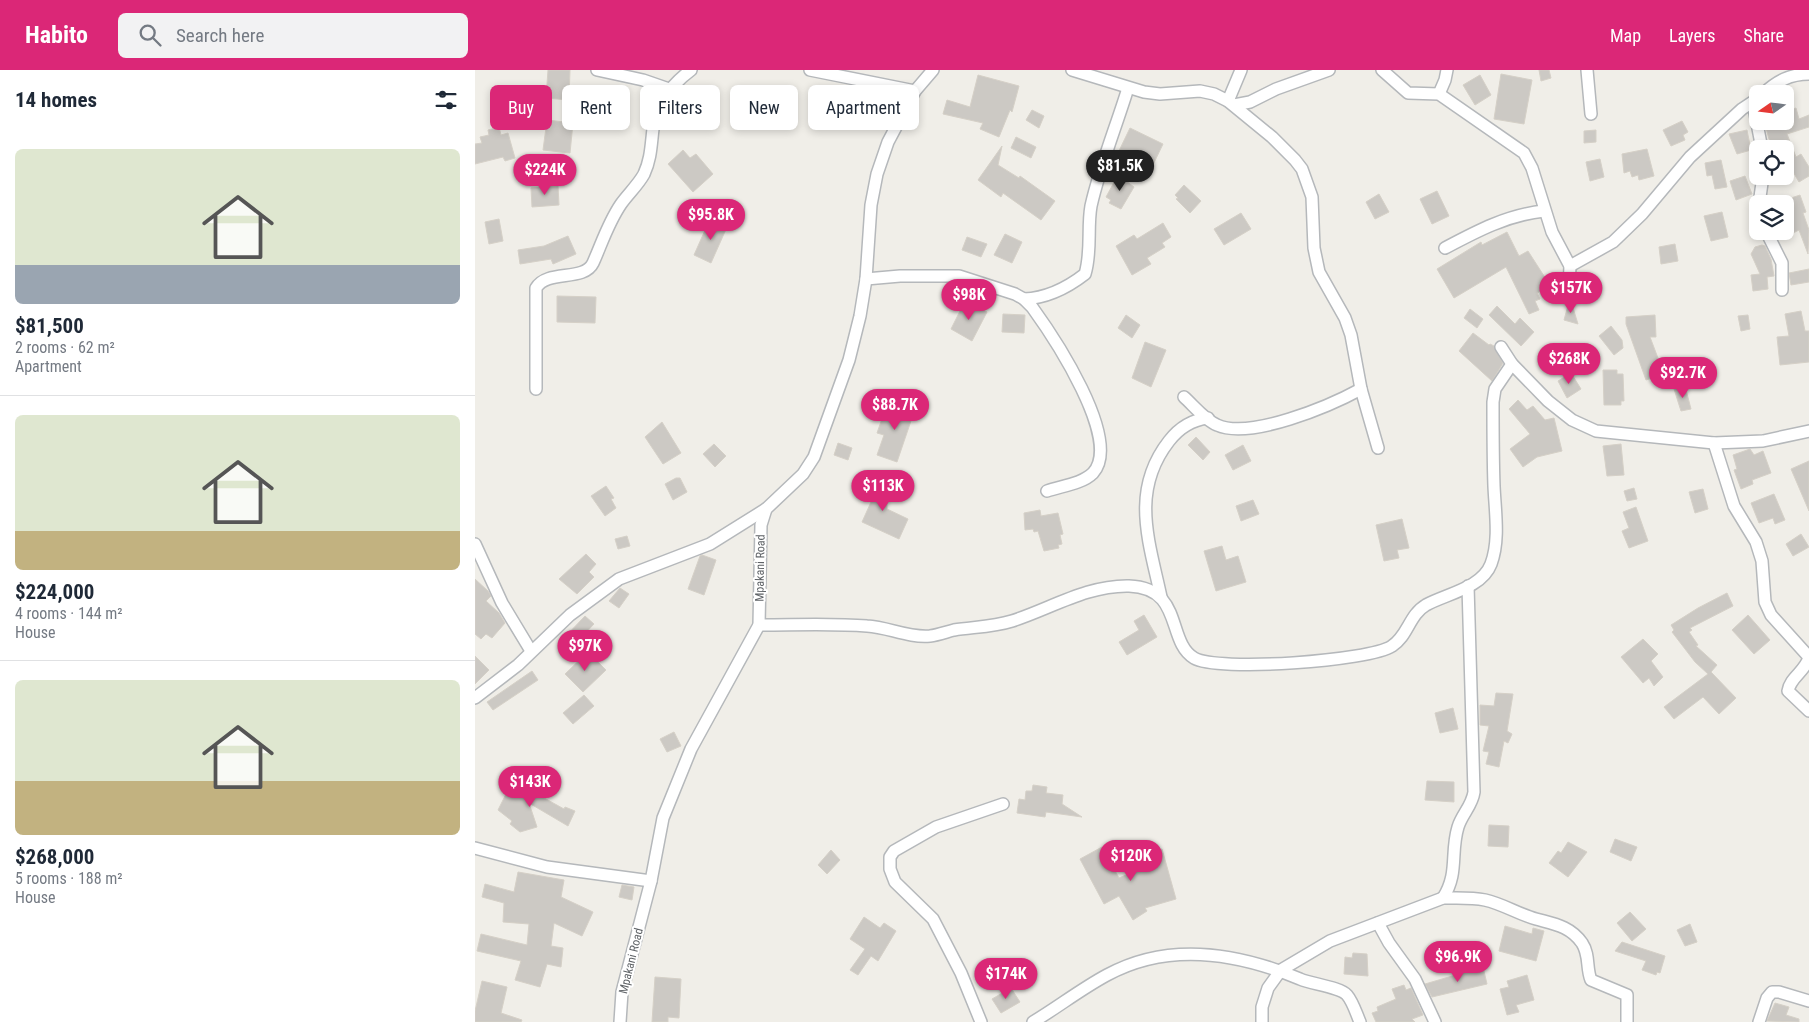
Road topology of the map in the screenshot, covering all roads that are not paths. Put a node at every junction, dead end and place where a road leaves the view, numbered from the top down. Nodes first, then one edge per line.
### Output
1 (597, 70) edge
2 (691, 70) edge
3 (811, 70) edge
4 (933, 70) edge
5 (1072, 70) edge
6 (1241, 70) edge
7 (1329, 70) edge
8 (1382, 70) edge
9 (1447, 70) edge
10 (1587, 70) edge
11 (1797, 72) edge
12 (1809, 74) edge
13 (657, 85) edge
14 (674, 85) edge
15 (885, 85) edge
16 (1773, 85) edge
17 (919, 86) edge
18 (1127, 88) junction
19 (1439, 94) junction
20 (1231, 103) junction
21 (1749, 105) edge
22 (1591, 114) dead end
23 (653, 130) edge
24 (894, 130) edge
25 (1544, 210) junction
26 (1770, 240) edge
27 (1445, 248) dead end
28 (1570, 266) junction
29 (866, 279) junction
30 (1569, 288) dead end
31 (1782, 290) dead end
32 (1024, 299) junction
33 (1501, 346) dead end
34 (1512, 364) junction
35 (535, 389) dead end
36 (1361, 389) junction
37 (1185, 398) dead end
38 (1207, 418) junction
39 (1809, 431) edge
40 (1714, 444) junction
41 (1378, 448) dead end
42 (1047, 490) dead end
43 (766, 509) junction
44 (475, 544) edge
45 (1468, 586) junction
46 (1161, 597) junction
47 (759, 624) junction
48 (531, 651) junction
49 (475, 698) edge
50 (1809, 711) edge
51 (1003, 804) dead end
52 (475, 848) edge
53 (651, 881) junction
54 (1443, 898) junction
55 (1378, 923) junction
56 (1281, 970) junction
57 (1809, 1001) edge
58 (620, 1022) edge
59 (981, 1022) edge
60 (1033, 1022) edge
61 (1262, 1022) edge
62 (1360, 1022) edge
63 (1435, 1022) edge
64 (1627, 1022) edge
65 (1759, 1022) edge

1 - 13 street
2 - 14 street
3 - 15 street
4 - 17 street
5 - 18 street
6 - 20 street
7 - 20 street
8 - 19 street
9 - 19 street
10 - 22 street
11 - 12 street
11 - 16 street
18 - 20 street
18 - 32 street
19 - 25 street
20 - 36 street
21 - 28 street
23 - 35 street
24 - 29 street
25 - 27 street
25 - 28 street
26 - 31 street
28 - 30 street
29 - 32 street
29 - 43 street
32 - 42 street
33 - 34 street
34 - 40 street
34 - 45 street
36 - 38 street
36 - 41 street
37 - 38 street
38 - 46 street
39 - 40 street
40 - 50 street
43 - 47 street, Mpakani Road
43 - 48 street
44 - 48 street
45 - 46 street
45 - 54 street
46 - 47 street
47 - 53 street, Mpakani Road
48 - 49 street
51 - 59 street
52 - 53 street
53 - 58 street, Mpakani Road
54 - 55 street
54 - 64 street
55 - 56 street
55 - 63 street
56 - 60 street
56 - 61 street
56 - 62 street
57 - 65 street

